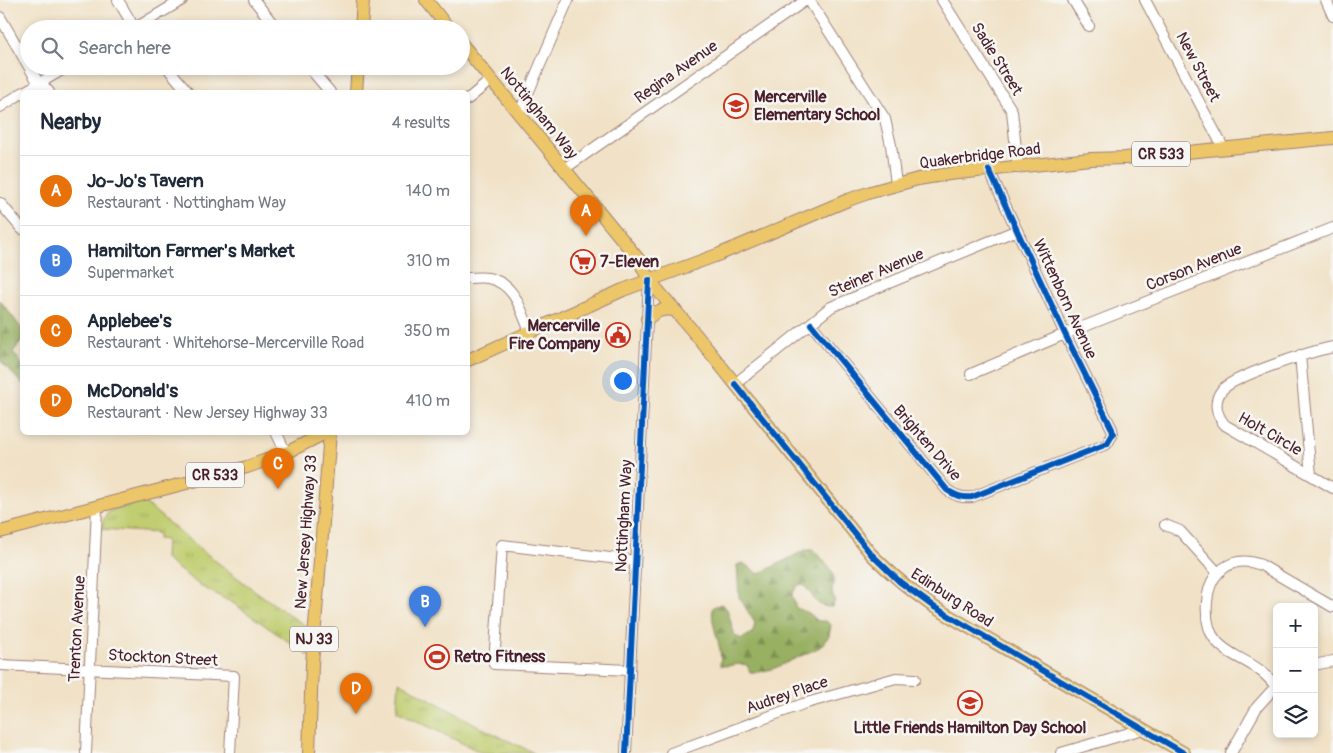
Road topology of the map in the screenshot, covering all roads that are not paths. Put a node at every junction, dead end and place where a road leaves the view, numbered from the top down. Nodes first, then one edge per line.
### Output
1 (118, 0) edge
2 (182, 0) edge
3 (254, 0) edge
4 (363, 0) edge
5 (426, 0) edge
6 (568, 0) edge
7 (808, 0) edge
8 (942, 0) edge
9 (1073, 0) edge
10 (1145, 0) edge
11 (1326, 0) edge
12 (1333, 16) edge
13 (0, 17) edge
14 (130, 20) edge
15 (150, 20) edge
16 (270, 20) edge
17 (362, 20) edge
18 (443, 20) edge
19 (1089, 26) dead end
20 (20, 50) edge
21 (470, 54) edge
22 (35, 75) edge
23 (54, 75) edge
24 (174, 75) edge
25 (316, 75) edge
26 (357, 75) edge
27 (491, 80) junction
28 (40, 83) junction
29 (28, 90) edge
30 (47, 90) edge
31 (186, 90) edge
32 (328, 90) edge
33 (356, 90) edge
34 (20, 95) edge
35 (470, 97) edge
36 (0, 107) edge
37 (519, 114) junction
38 (1333, 138) edge
39 (1224, 149) junction
40 (1018, 168) junction
41 (564, 169) junction
42 (989, 170) junction
43 (896, 184) junction
44 (0, 203) edge
45 (20, 226) edge
46 (1333, 228) edge
47 (1017, 230) junction
48 (470, 278) edge
49 (649, 280) junction
50 (675, 310) junction
51 (647, 319) junction
52 (811, 324) junction
53 (530, 332) junction
54 (1065, 334) junction
55 (1333, 347) edge
56 (1300, 355) junction
57 (470, 359) edge
58 (971, 374) dead end
59 (735, 384) junction
60 (277, 435) edge
61 (323, 435) edge
62 (329, 435) edge
63 (1111, 439) joint
64 (286, 453) junction
65 (1311, 475) junction
66 (1333, 488) edge
67 (97, 506) junction
68 (1165, 525) dead end
69 (0, 532) edge
70 (635, 562) junction
71 (1218, 573) junction
72 (1333, 607) edge
73 (1333, 661) edge
74 (1318, 664) edge
75 (0, 665) edge
76 (90, 669) junction
77 (630, 670) junction
78 (915, 679) dead end
79 (1273, 683) edge
80 (1273, 690) edge
81 (1143, 729) junction
82 (86, 753) edge
83 (230, 753) edge
84 (309, 753) edge
85 (626, 753) edge
86 (671, 753) edge
87 (1061, 753) edge
88 (1184, 753) edge
89 (1231, 753) edge

1 - 14 street
2 - 15 street
3 - 16 street
4 - 17 main road
5 - 18 main road
6 - 37 street
7 - 41 street, Regina Avenue
7 - 43 street
8 - 40 street, Sadie Street
9 - 19 street
10 - 39 street, New Street
11 - 12 street
13 - 20 street
21 - 27 main road, Nottingham Way
22 - 28 street
23 - 28 street
24 - 31 street
25 - 32 street
26 - 33 main road
27 - 35 street
27 - 37 main road, Nottingham Way
28 - 29 street
28 - 30 street
34 - 36 street
37 - 41 main road, Nottingham Way
38 - 39 main road, Quakerbridge Road / CR 533
39 - 40 main road, Quakerbridge Road / CR 533
40 - 42 main road, Quakerbridge Road / CR 533
41 - 49 main road, Nottingham Way
42 - 43 main road, Quakerbridge Road / CR 533
42 - 47 street, Wittenborn Avenue
43 - 49 main road, Quakerbridge Road / CR 533
44 - 45 street
46 - 54 street, Corson Avenue
47 - 52 street, Steiner Avenue
47 - 54 street, Wittenborn Avenue
48 - 53 street
49 - 50 main road, Edinburg Road
49 - 51 street, Nottingham Way
49 - 53 main road, CR 533
50 - 51 main road
50 - 59 main road, Edinburg Road
51 - 70 street, Nottingham Way
52 - 59 street, Steiner Avenue
52 - 63 street, Brighten Drive
53 - 57 main road, CR 533
54 - 58 street, Corson Avenue
54 - 63 street, Wittenborn Avenue
55 - 56 street, Holt Circle
56 - 65 street
56 - 65 street, Holt Circle
59 - 81 main road, Edinburg Road
60 - 64 street
61 - 64 main road, CR 533
62 - 84 main road, New Jersey Highway 33 / NJ 33
64 - 67 main road, CR 533
65 - 66 street, Holt Circle
67 - 69 main road, CR 533
67 - 76 street, Trenton Avenue
68 - 71 street
70 - 77 street, Nottingham Way
70 - 77 street
71 - 72 street
71 - 79 street
73 - 74 street
75 - 76 street, Stockton Street
76 - 82 street, Trenton Avenue
76 - 83 street, Stockton Street
77 - 85 street, Nottingham Way
78 - 86 street, Audrey Place
80 - 89 street
81 - 87 street
81 - 88 main road, Edinburg Road

